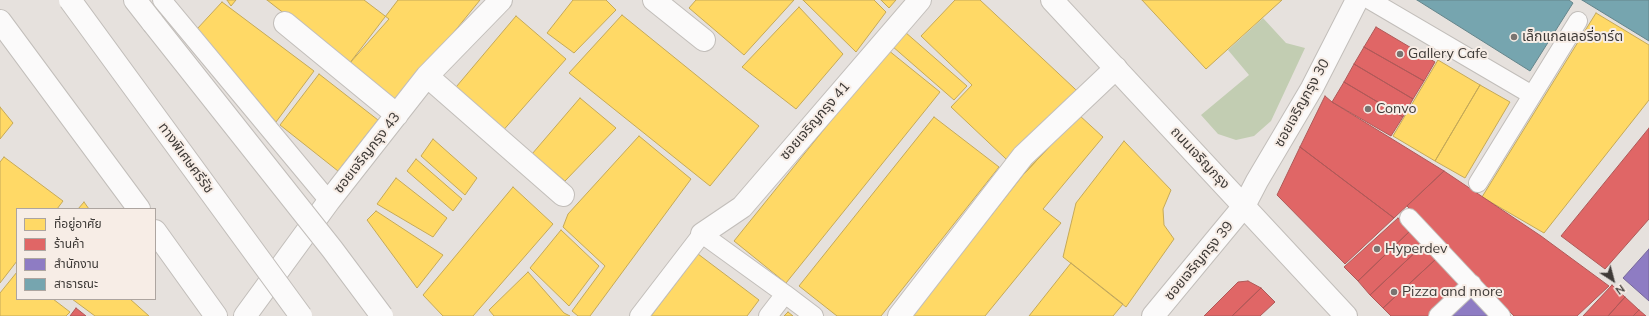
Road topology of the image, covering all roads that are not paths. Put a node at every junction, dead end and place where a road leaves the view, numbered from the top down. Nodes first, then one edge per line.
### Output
1 (70, 0) edge
2 (135, 0) edge
3 (162, 0) edge
4 (501, 0) edge
5 (654, 0) edge
6 (920, 0) edge
7 (1052, 0) edge
8 (1357, 0) edge
9 (1370, 0) edge
10 (0, 21) edge
11 (1578, 21) dead end
12 (285, 23) dead end
13 (704, 40) dead end
14 (1116, 68) junction
15 (427, 76) junction
16 (1532, 95) junction
17 (397, 115) junction
18 (1478, 183) dead end
19 (563, 195) dead end
20 (329, 201) junction
21 (1244, 206) junction
22 (138, 208) edge
23 (1409, 218) dead end
24 (156, 233) edge
25 (702, 234) junction
26 (1472, 284) junction
27 (784, 294) junction
28 (253, 312) edge
29 (216, 316) edge
30 (301, 316) edge
31 (382, 316) edge
32 (639, 316) edge
33 (768, 316) edge
34 (814, 316) edge
35 (899, 316) edge
36 (1153, 316) edge
37 (1346, 316) edge
38 (1438, 316) edge
39 (1501, 316) edge

1 - 30 main road, ทางพิเศษศรีรัช, bridge
2 - 31 main road, bridge
3 - 20 lane
4 - 15 main road, ซอยเจริญกรุง 43
5 - 13 main road
6 - 25 main road, ซอยเจริญกรุง 41
7 - 14 main road, ถนนเจริญกรุง
8 - 21 main road, ซอยเจริญกรุง 30
9 - 16 lane
10 - 22 main road
11 - 16 lane
12 - 17 main road
14 - 21 main road, ถนนเจริญกรุง
14 - 35 main road
15 - 17 main road, ซอยเจริญกรุง 43
15 - 19 main road
16 - 18 lane
17 - 20 main road, ซอยเจริญกรุง 43
20 - 28 main road, ซอยเจริญกรุง 43
21 - 36 main road, ซอยเจริญกรุง 39
21 - 37 main road, ถนนเจริญกรุง
23 - 26 lane
24 - 29 main road
25 - 27 lane
25 - 32 lane, ซอยเจริญกรุง 41
26 - 38 lane
26 - 39 lane
27 - 33 lane
27 - 34 lane

